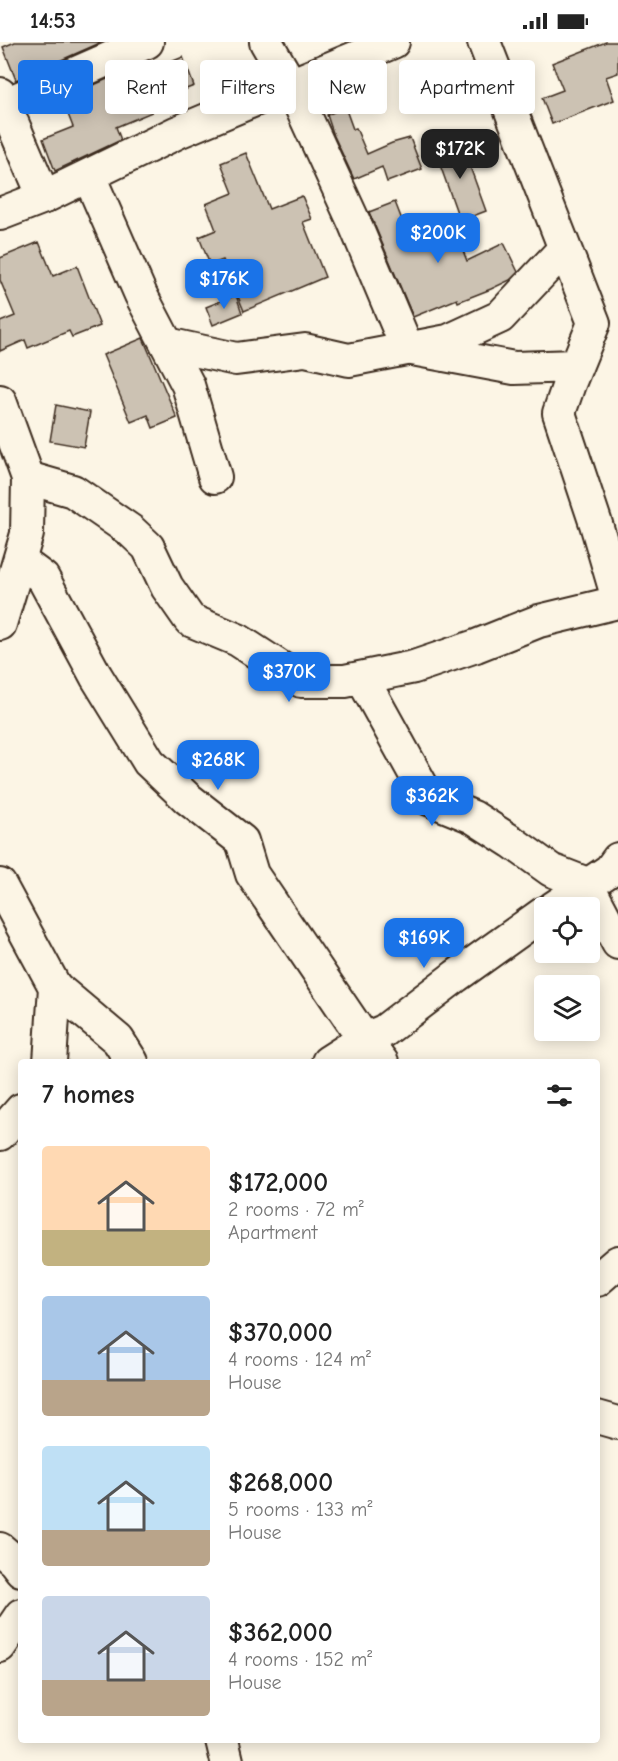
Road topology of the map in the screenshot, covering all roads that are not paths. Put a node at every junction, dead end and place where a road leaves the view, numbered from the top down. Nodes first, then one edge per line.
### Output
1 (147, 42) edge
2 (266, 42) edge
3 (393, 42) edge
4 (484, 42) edge
5 (276, 60) edge
6 (296, 83) edge
7 (296, 96) edge
8 (3, 99) edge
9 (221, 114) edge
10 (89, 176) junction
11 (44, 197) junction
12 (0, 214) edge
13 (564, 249) junction
14 (606, 327) edge
15 (167, 344) junction
16 (407, 348) junction
17 (576, 366) junction
18 (0, 401) edge
19 (216, 477) dead end
20 (28, 478) junction
21 (607, 520) edge
22 (20, 561) junction
23 (618, 601) edge
24 (0, 624) edge
25 (362, 678) junction
26 (618, 859) edge
27 (587, 884) junction
28 (0, 885) edge
29 (569, 897) edge
30 (534, 920) edge
31 (618, 943) edge
32 (55, 987) junction
33 (373, 1050) edge
34 (50, 1059) edge
35 (130, 1059) edge
36 (339, 1059) edge
37 (18, 1113) edge
38 (0, 1134) edge
39 (600, 1419) edge
40 (618, 1423) edge
41 (0, 1549) edge
42 (18, 1566) edge
43 (18, 1620) edge
44 (0, 1646) edge
45 (223, 1743) edge
46 (227, 1761) edge

1 - 8 street
2 - 5 street
3 - 6 street
4 - 13 street
7 - 16 street
8 - 11 street
9 - 10 street
10 - 11 street
10 - 15 street
11 - 12 street
13 - 14 street
13 - 16 street
14 - 17 street
15 - 16 street
15 - 19 street
16 - 17 street
17 - 21 street
18 - 20 street
20 - 22 street
20 - 25 street
21 - 23 street
22 - 24 street
22 - 33 street
23 - 25 street
25 - 27 street
26 - 27 street
27 - 29 street
27 - 31 street
28 - 32 street
30 - 33 street
32 - 34 street
32 - 35 street
33 - 36 street
37 - 38 street
39 - 40 street
41 - 42 street
43 - 44 street
45 - 46 street

